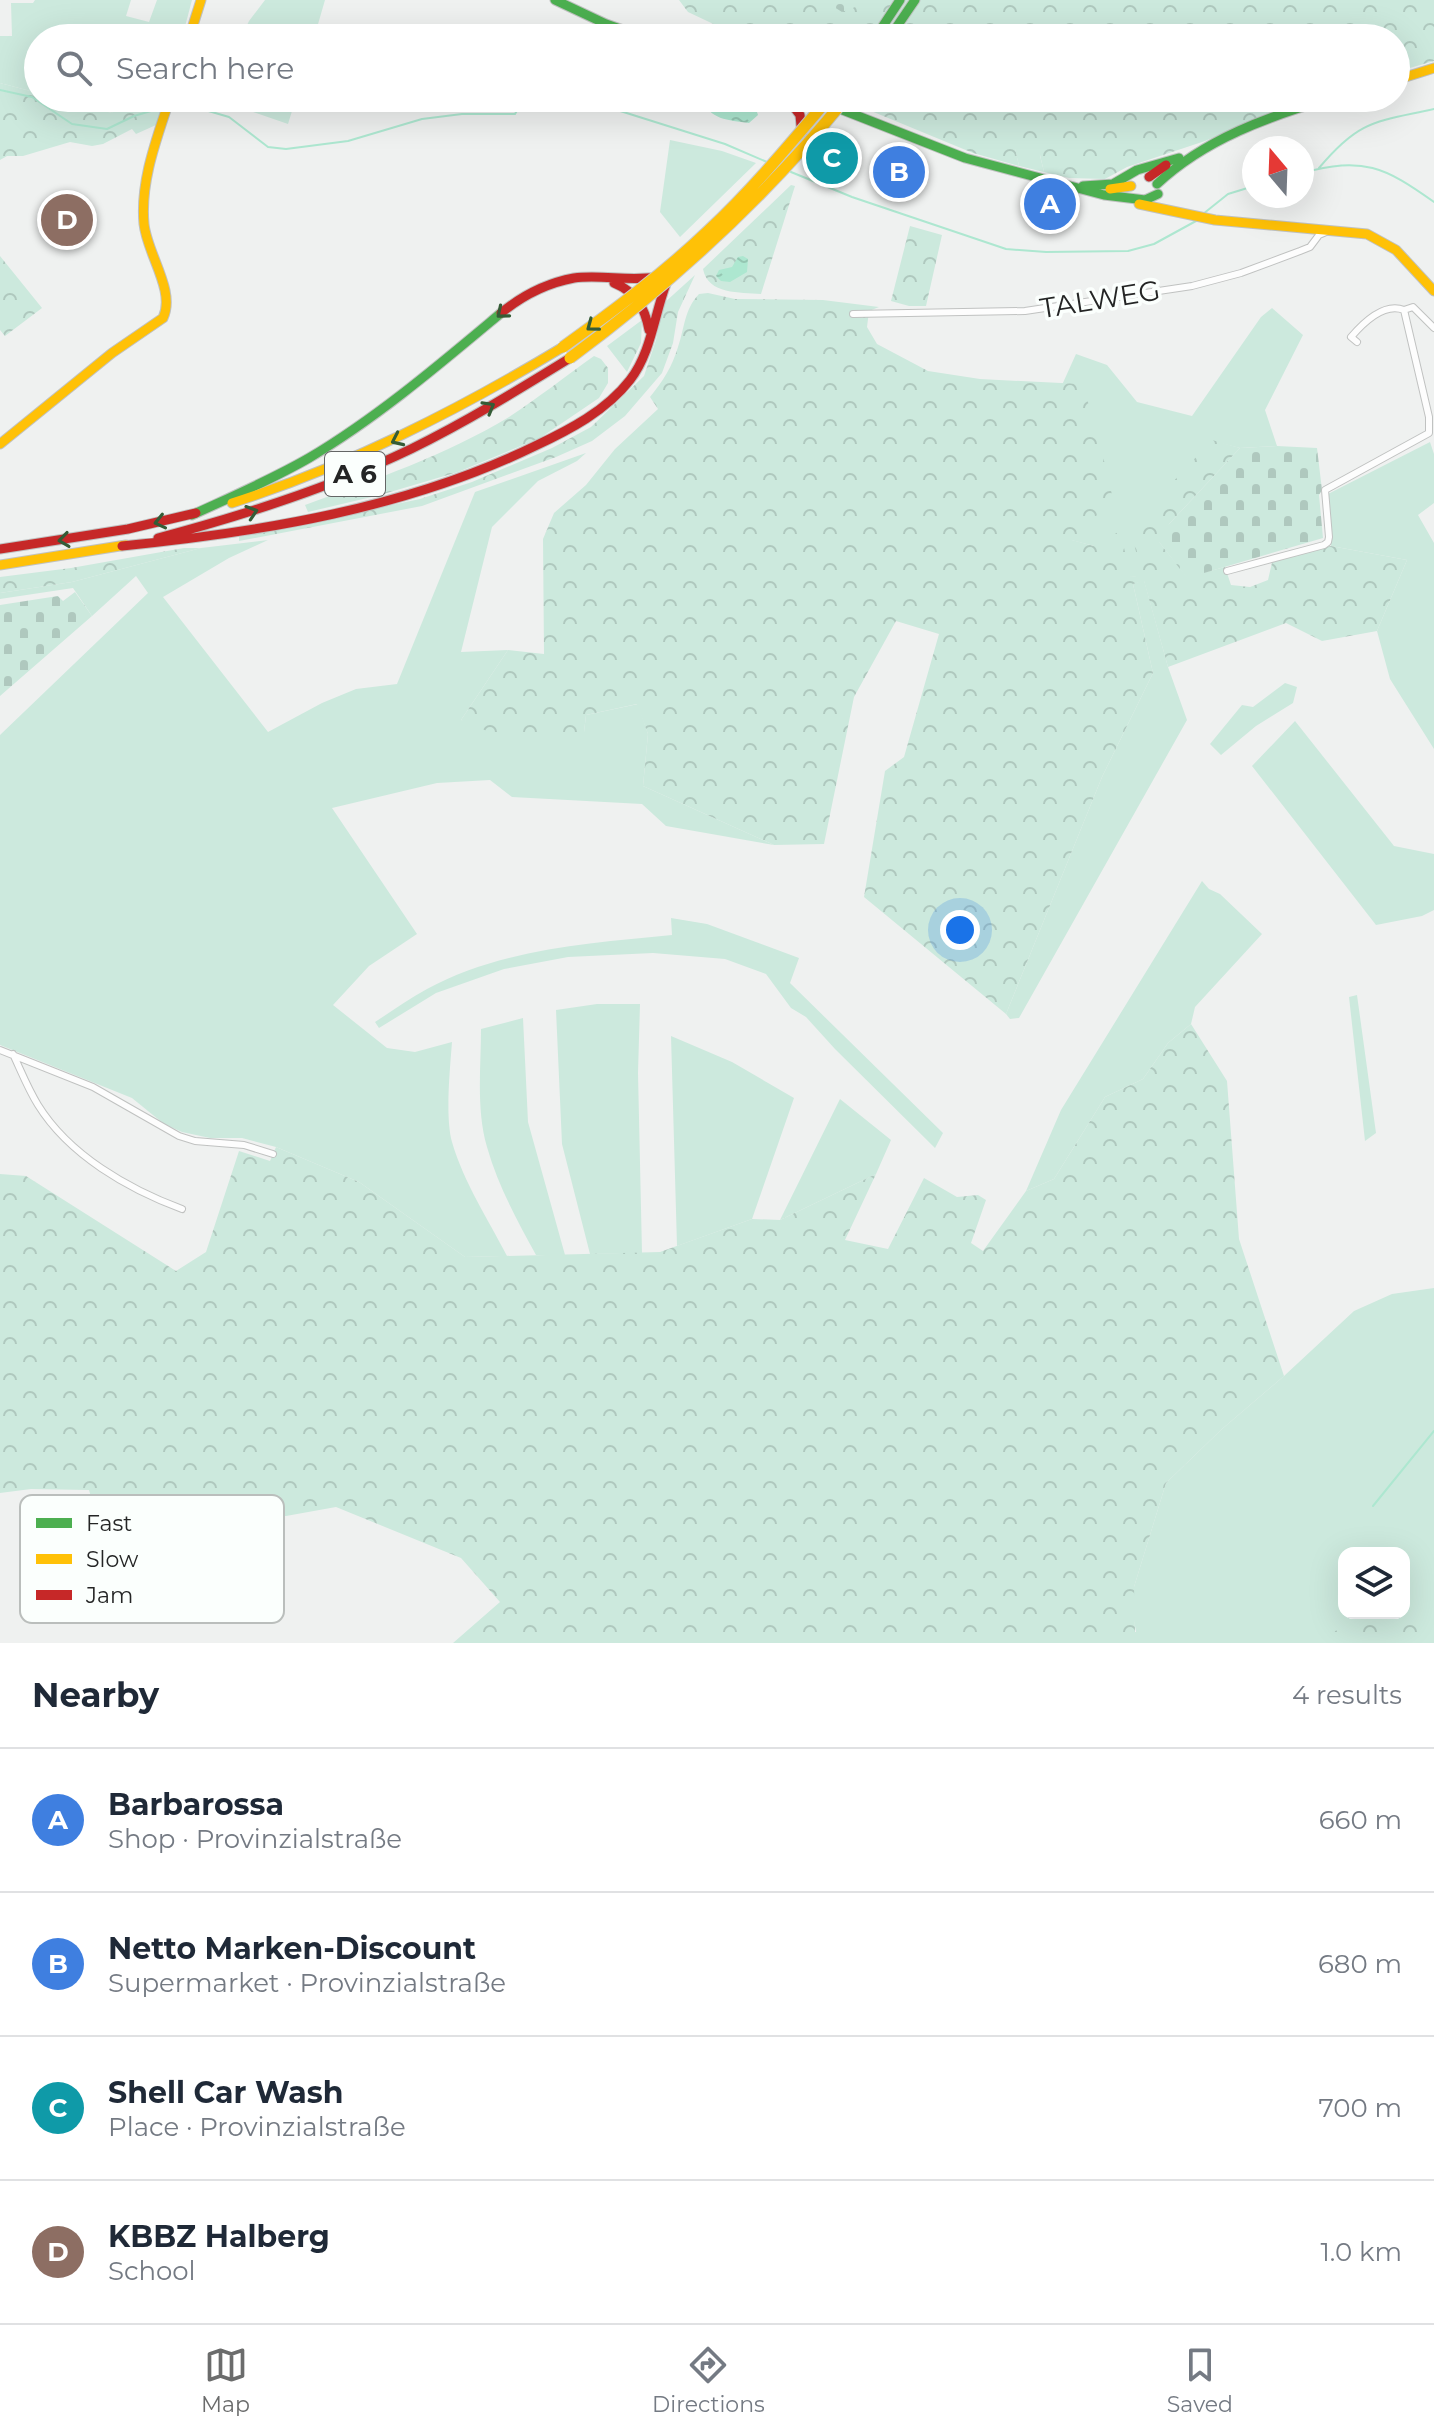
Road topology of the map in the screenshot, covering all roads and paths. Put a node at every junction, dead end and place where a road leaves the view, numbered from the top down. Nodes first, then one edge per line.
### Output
1 (201, 0) edge
2 (555, 0) edge
3 (900, 0) edge
4 (915, 0) edge
5 (193, 24) edge
6 (606, 24) edge
7 (884, 24) edge
8 (899, 24) edge
9 (1434, 68) edge
10 (1410, 76) edge
11 (166, 112) edge
12 (800, 112) edge
13 (826, 112) edge
14 (827, 112) edge
15 (829, 112) edge
16 (856, 112) edge
17 (1287, 112) edge
18 (806, 137) junction
19 (1209, 147) junction
20 (1179, 158) junction
21 (1067, 185) junction
22 (1155, 185) junction
23 (1083, 186) junction
24 (1131, 192) junction
25 (1184, 215) junction
26 (1333, 230) junction
27 (676, 267) junction
28 (598, 278) junction
29 (1434, 291) edge
30 (1404, 310) junction
31 (853, 314) dead end
32 (1434, 328) edge
33 (650, 339) junction
34 (1357, 342) dead end
35 (566, 353) junction
36 (0, 444) edge
37 (192, 515) junction
38 (122, 546) junction
39 (0, 549) edge
40 (0, 565) edge
41 (1227, 571) dead end
42 (0, 1050) edge
43 (13, 1054) junction
44 (273, 1154) dead end
45 (182, 1209) dead end

1 - 5 main road
2 - 6 main road
3 - 7 main road
4 - 8 main road
9 - 10 main road
11 - 36 main road
12 - 18 main road
13 -> 35 main road, A 6, bridge
14 - 18 main road, A 6
15 - 35 main road, A 6, bridge
16 - 21 main road
17 - 19 main road
18 - 27 main road, A 6, bridge
19 - 20 main road
19 - 22 main road
20 - 22 main road
20 - 23 main road
21 - 23 main road
21 - 24 main road
22 - 24 main road
22 - 24 main road
22 - 25 main road
23 - 24 main road
24 - 25 main road
25 - 26 main road
26 - 29 main road
26 - 31 street, TALWEG
27 - 28 main road, A 6
27 - 33 main road
28 - 33 main road, A 6
28 -> 37 main road, A 6
30 - 32 street
30 - 34 street
30 - 41 street
33 - 38 main road
35 -> 37 main road, A 6
38 -> 35 main road, A 6
37 -> 39 main road, A 6
38 - 40 main road, A 6
42 - 43 street
43 - 44 street
43 - 45 street

